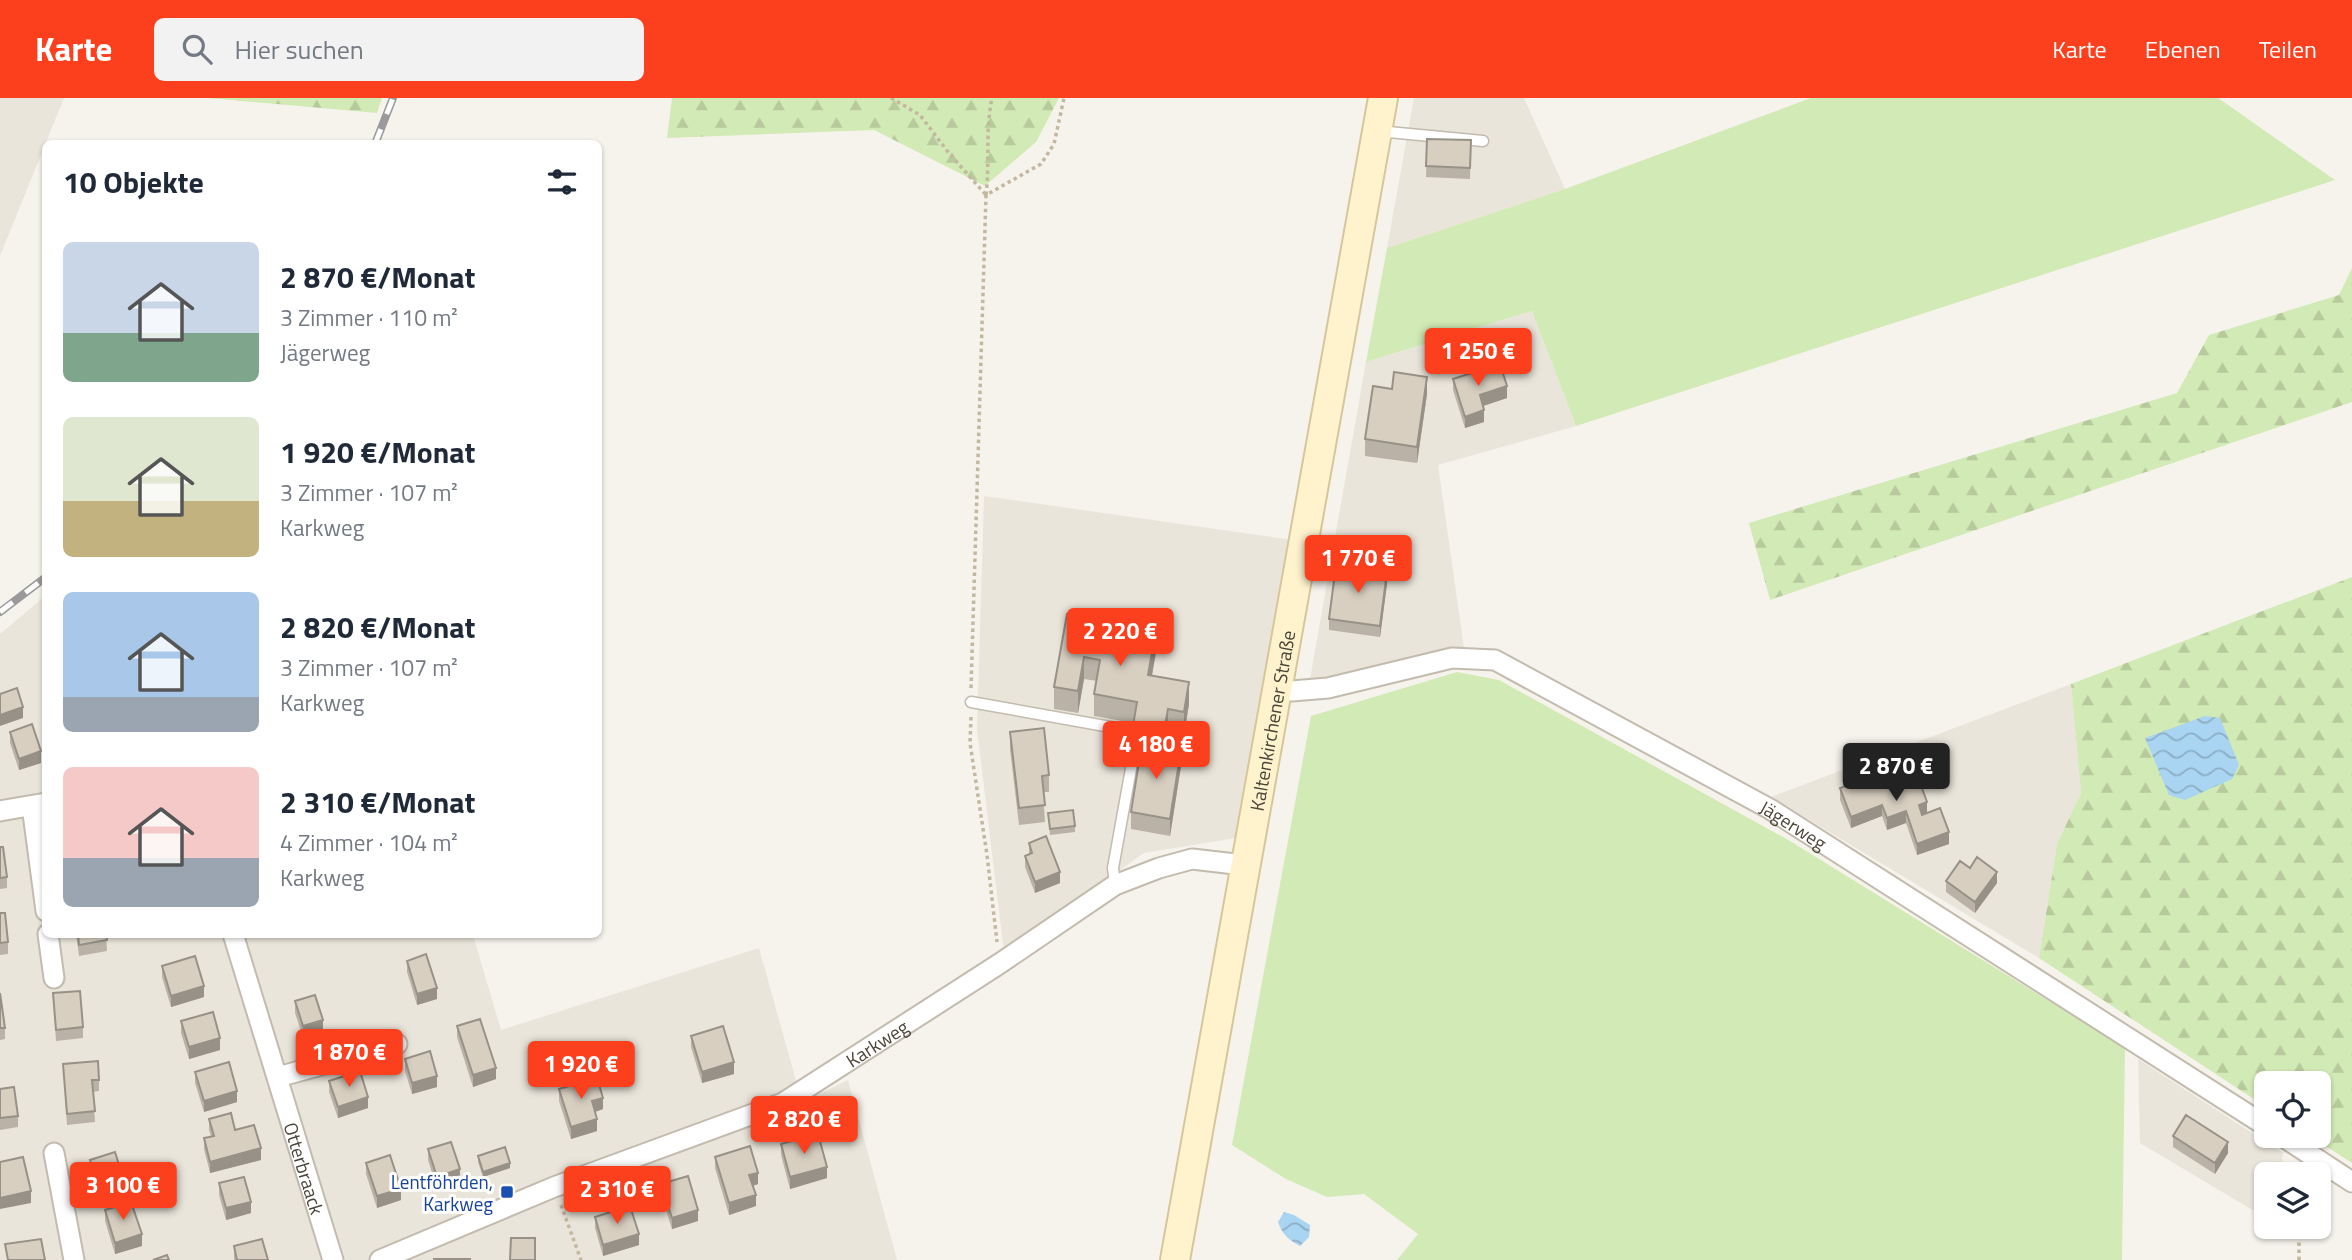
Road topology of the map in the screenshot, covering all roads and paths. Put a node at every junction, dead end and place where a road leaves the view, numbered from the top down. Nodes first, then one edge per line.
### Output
1 (891, 98) edge
2 (992, 98) edge
3 (1064, 98) edge
4 (1383, 98) edge
5 (1377, 131) junction
6 (1483, 141) dead end
7 (986, 195) junction
8 (1278, 688) junction
9 (971, 702) junction
10 (39, 804) edge
11 (0, 811) edge
12 (42, 850) edge
13 (1244, 865) junction
14 (1115, 886) junction
15 (49, 938) edge
16 (234, 938) edge
17 (999, 964) junction
18 (54, 978) dead end
19 (397, 1044) dead end
20 (278, 1077) junction
21 (2254, 1118) edge
22 (2300, 1148) edge
23 (54, 1153) dead end
24 (2352, 1182) edge
25 (554, 1187) junction
26 (2299, 1239) edge
27 (74, 1260) edge
28 (333, 1260) edge
29 (380, 1260) edge
30 (581, 1260) edge
31 (1175, 1260) edge
32 (2299, 1260) edge

1 - 7 path
2 - 7 path
3 - 7 path
4 - 5 main road, Kaltenkirchener Straße
5 - 6 lane
5 - 8 main road, Kaltenkirchener Straße
7 - 9 path
8 - 13 main road, Kaltenkirchener Straße
8 - 21 street, Jägerweg
9 - 14 lane
9 - 17 path
10 - 11 street
10 - 12 street
13 - 14 street, Karkweg
13 - 31 main road, Kaltenkirchener Straße
14 - 17 street, Karkweg
15 - 18 street
16 - 20 street, Otterbraack
17 - 25 street, Karkweg
19 - 20 street
20 - 28 street, Otterbraack
22 - 24 street
23 - 27 street
25 - 29 street, Karkweg
25 - 30 path
26 - 32 path

